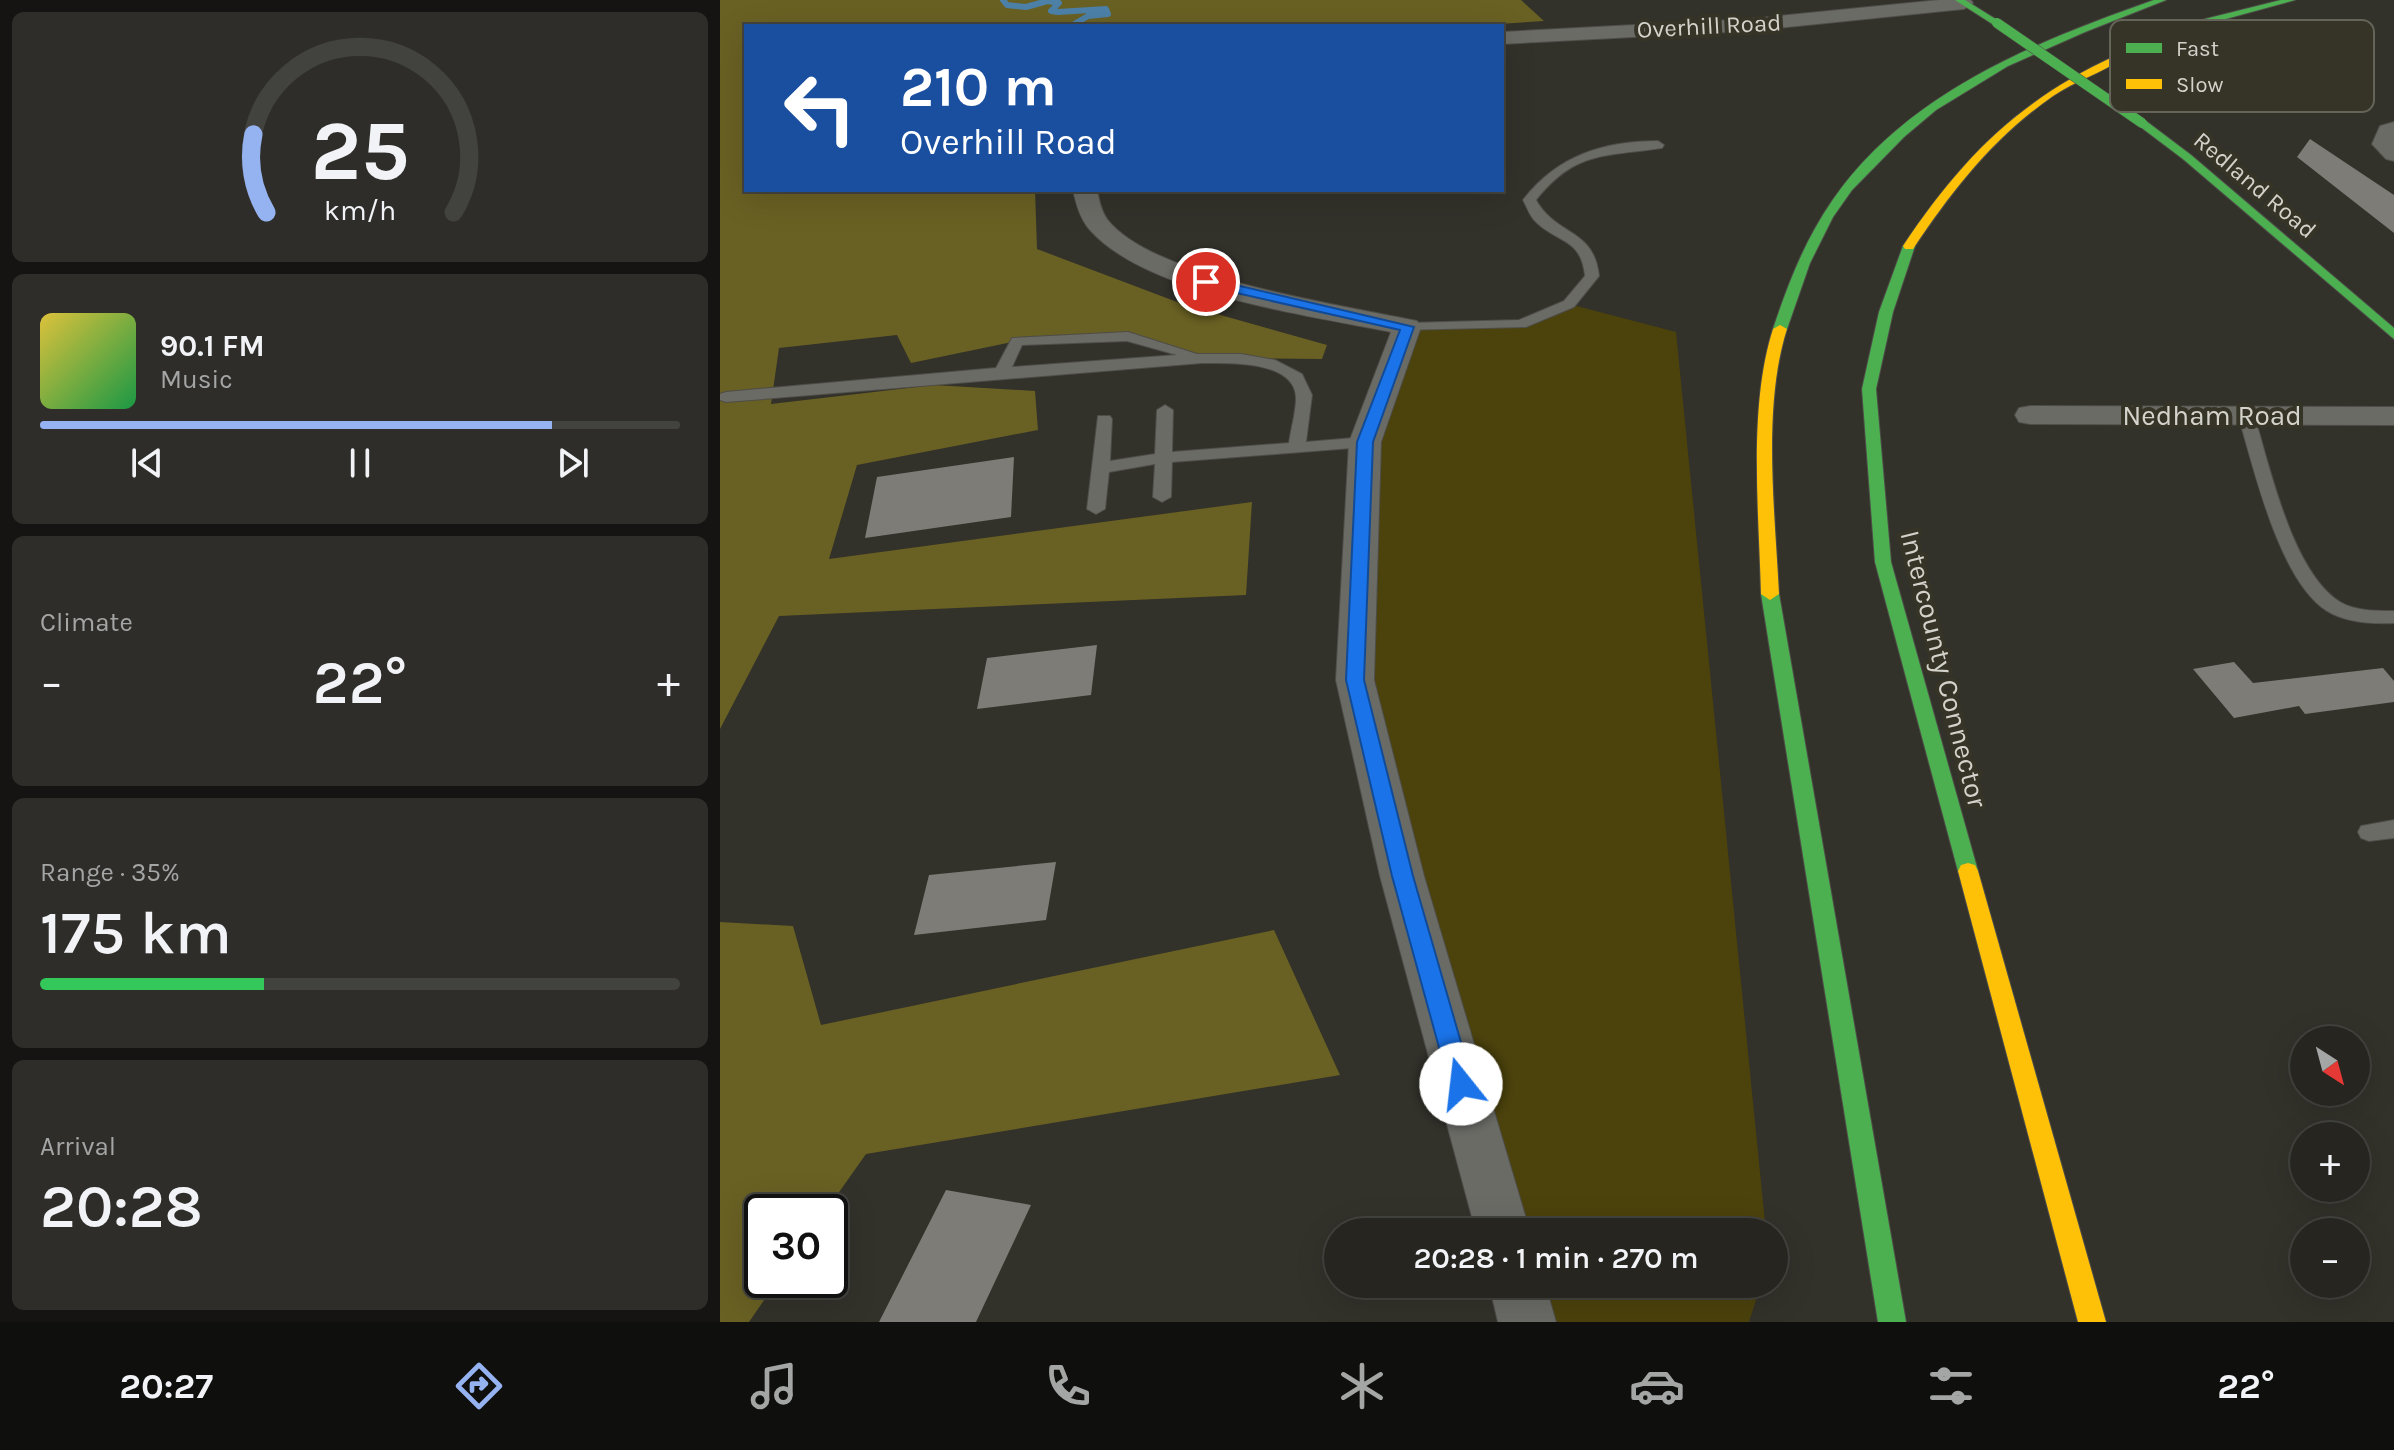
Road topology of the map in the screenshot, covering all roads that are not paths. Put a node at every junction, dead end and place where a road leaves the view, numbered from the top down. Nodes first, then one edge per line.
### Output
1 (2162, 0) edge
2 (2291, 0) edge
3 (1961, 2) edge
4 (2212, 20) edge
5 (1504, 38) edge
6 (2110, 61) edge
7 (2110, 101) edge
8 (2126, 112) edge
9 (2394, 129) edge
10 (1658, 145) dead end
11 (2394, 154) edge
12 (1086, 192) edge
13 (1407, 327) junction
14 (2394, 335) edge
15 (1202, 358) junction
16 (1002, 372) junction
17 (726, 397) dead end
18 (1165, 410) dead end
19 (2030, 415) dead end
20 (2246, 415) junction
21 (2394, 416) edge
22 (1104, 419) dead end
23 (1365, 442) junction
24 (1297, 447) junction
25 (1161, 458) junction
26 (1101, 468) junction
27 (1162, 497) dead end
28 (1096, 509) dead end
29 (2394, 617) edge
30 (2394, 829) edge
31 (2369, 832) dead end
32 (1499, 1218) edge
33 (1521, 1298) edge
34 (1527, 1322) edge
35 (1892, 1322) edge
36 (2092, 1322) edge

1 - 35 main road
2 - 4 main road, Intercounty Connector
3 - 5 street, Overhill Road
3 - 7 main road, Redland Road, bridge
6 - 36 main road, Intercounty Connector
8 - 14 main road, Redland Road, bridge
9 - 11 street
10 - 13 lane
12 - 13 street
13 - 23 street
15 - 16 lane
15 - 16 lane
15 - 24 lane
16 - 17 lane
18 - 25 lane
19 - 20 street, Nedham Road
20 - 21 street, Nedham Road
20 - 29 lane
22 - 26 lane
23 - 24 lane
23 - 32 street
24 - 25 lane
25 - 26 lane
25 - 27 lane
26 - 28 lane
30 - 31 lane
33 - 34 street

